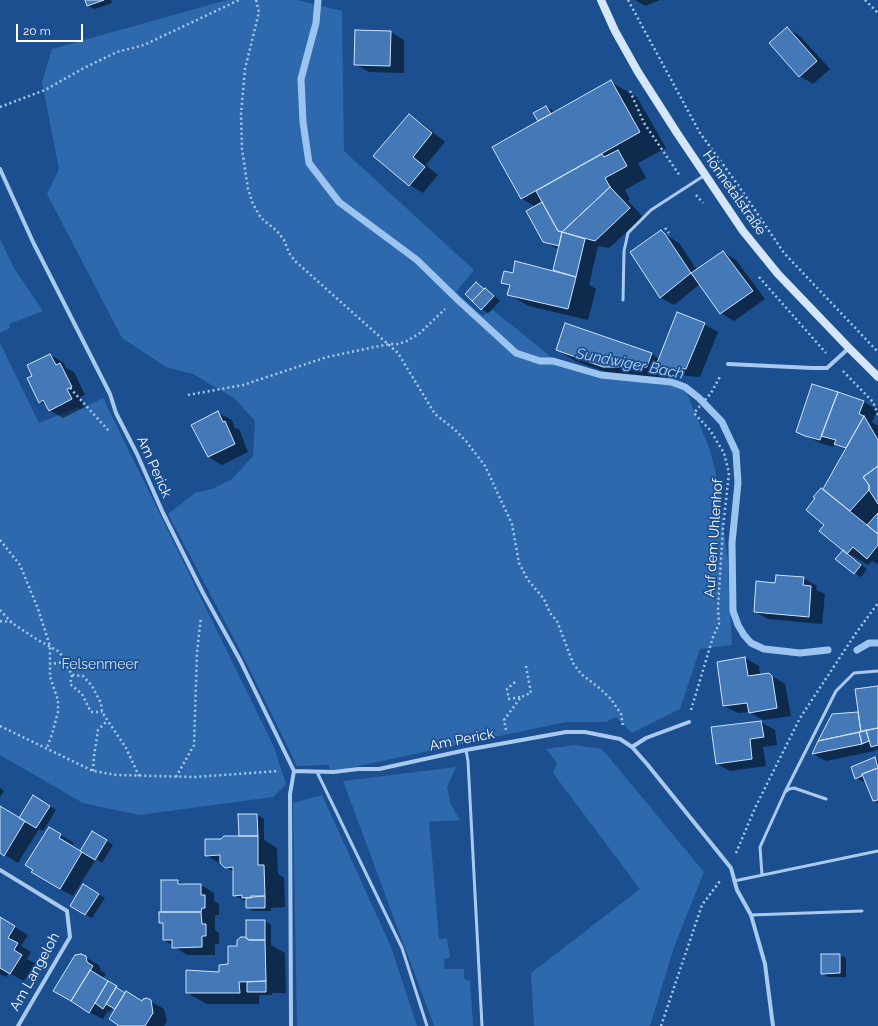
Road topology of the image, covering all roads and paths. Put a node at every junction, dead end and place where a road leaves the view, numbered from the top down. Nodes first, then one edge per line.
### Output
1 (239, 0) edge
2 (256, 0) edge
3 (601, 0) edge
4 (628, 0) edge
5 (866, 0) edge
6 (878, 13) edge
7 (0, 107) edge
8 (0, 169) edge
9 (705, 176) junction
10 (665, 228) dead end
11 (669, 233) dead end
12 (623, 300) dead end
13 (445, 309) dead end
14 (388, 344) junction
15 (848, 348) junction
16 (878, 352) edge
17 (728, 364) joint
18 (878, 376) edge
19 (70, 388) dead end
20 (188, 395) dead end
21 (113, 435) dead end
22 (0, 540) edge
23 (203, 593) junction
24 (878, 603) edge
25 (0, 610) edge
26 (0, 621) edge
27 (12, 622) junction
28 (50, 646) junction
29 (65, 662) junction
30 (50, 664) junction
31 (526, 666) dead end
32 (878, 671) edge
33 (72, 675) junction
34 (515, 682) dead end
35 (521, 697) junction
36 (102, 712) junction
37 (107, 721) junction
38 (689, 722) joint
39 (0, 726) edge
40 (620, 739) junction
41 (508, 742) junction
42 (632, 747) junction
43 (47, 748) junction
44 (466, 750) junction
45 (282, 770) dead end
46 (93, 771) junction
47 (294, 771) junction
48 (317, 772) junction
49 (139, 776) junction
50 (176, 777) junction
51 (785, 792) junction
52 (826, 799) dead end
53 (878, 851) edge
54 (731, 868) junction
55 (0, 870) edge
56 (762, 875) junction
57 (734, 881) junction
58 (862, 911) dead end
59 (751, 915) junction
60 (18, 1026) edge
61 (291, 1026) edge
62 (427, 1026) edge
63 (482, 1026) edge
64 (661, 1026) edge
65 (773, 1026) edge

1 - 7 path
2 - 14 path
3 - 9 main road, Hönnetalstraße
4 - 16 path
5 - 6 path
8 - 23 street, Am Perick
9 - 12 lane
9 - 15 main road, Hönnetalstraße
10 - 11 path
13 - 14 path
14 - 20 path
14 - 40 path
15 - 17 street
15 - 18 main road, Hönnetalstraße
17 - 38 path, Auf dem Uhlenhof
19 - 21 path
22 - 28 path
23 - 47 street, Am Perick
23 - 50 path
24 - 54 path
25 - 27 path
26 - 27 path
27 - 28 path
28 - 29 path
28 - 30 path
29 - 30 path
29 - 33 path
30 - 43 path
31 - 35 path
32 - 51 lane
33 - 36 path
33 - 36 path
34 - 35 path
35 - 41 path
36 - 37 path
37 - 46 path
37 - 49 path
38 - 42 street
39 - 43 path
40 - 41 street, Am Perick
40 - 42 street, Am Perick
41 - 44 street, Am Perick
42 - 54 street, Am Perick
43 - 46 path
44 - 48 street, Am Perick
44 - 63 lane
45 - 50 path
46 - 49 path
47 - 48 street, Am Perick
47 - 61 street
48 - 62 lane
49 - 50 path
51 - 52 lane
51 - 56 lane
53 - 56 lane
54 - 57 street
54 - 64 path
55 - 60 street, Am Langeloh
56 - 57 lane
57 - 59 street
58 - 59 lane
59 - 65 street

